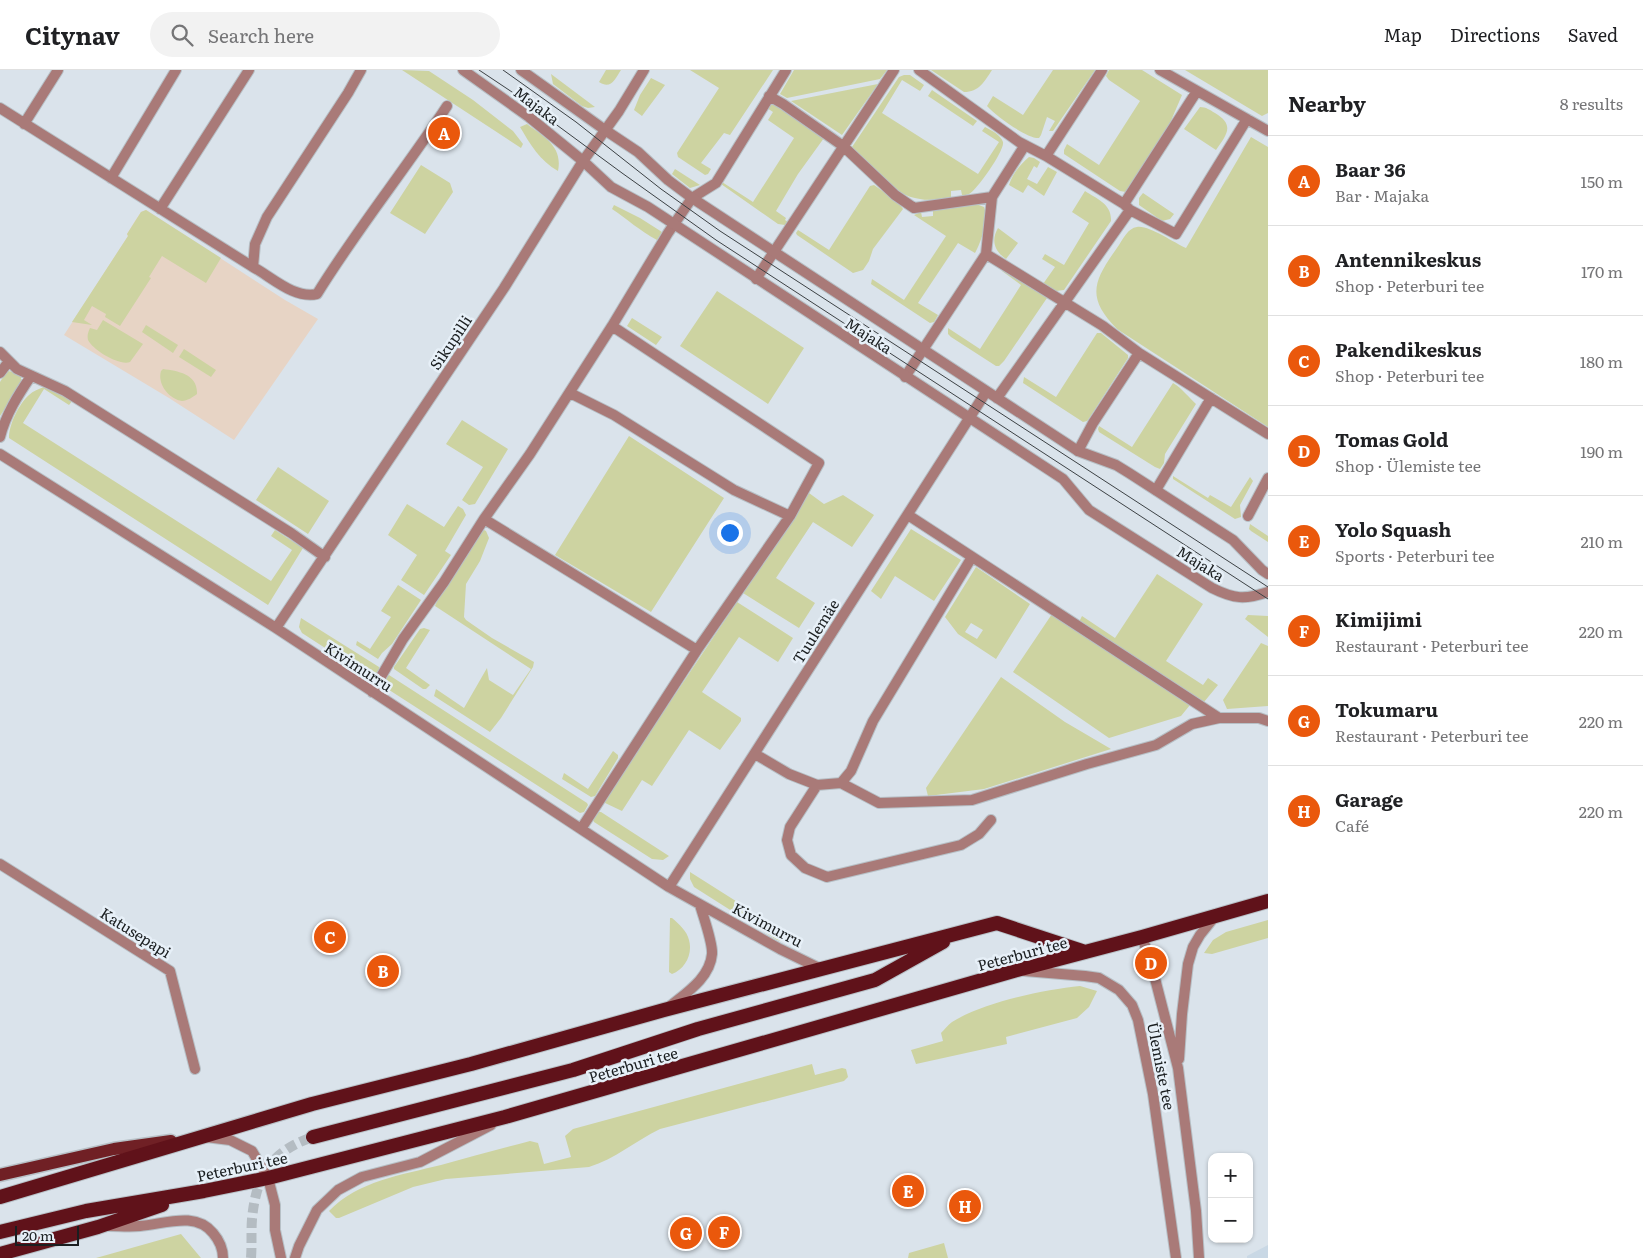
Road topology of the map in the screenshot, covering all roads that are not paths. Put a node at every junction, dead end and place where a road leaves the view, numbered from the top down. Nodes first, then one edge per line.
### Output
1 (58, 70) edge
2 (176, 70) edge
3 (249, 70) edge
4 (361, 70) edge
5 (463, 70) edge
6 (521, 70) edge
7 (644, 70) edge
8 (786, 70) edge
9 (894, 70) edge
10 (919, 70) edge
11 (1102, 70) edge
12 (1160, 70) edge
13 (1197, 91) junction
14 (769, 96) junction
15 (447, 106) dead end
16 (0, 108) edge
17 (1247, 119) junction
18 (24, 124) junction
19 (605, 130) junction
20 (1268, 130) edge
21 (1025, 145) junction
22 (843, 146) junction
23 (1046, 156) junction
24 (583, 161) junction
25 (111, 178) junction
26 (992, 197) junction
27 (692, 198) junction
28 (1127, 207) junction
29 (160, 209) junction
30 (674, 225) junction
31 (773, 252) junction
32 (986, 254) junction
33 (253, 267) junction
34 (756, 279) junction
35 (1064, 303) junction
36 (612, 326) junction
37 (923, 350) junction
38 (0, 352) edge
39 (1139, 353) junction
40 (9, 361) junction
41 (0, 373) edge
42 (31, 376) junction
43 (905, 377) junction
44 (986, 392) junction
45 (570, 393) junction
46 (997, 398) junction
47 (1211, 398) junction
48 (969, 418) junction
49 (1268, 434) edge
50 (0, 437) edge
51 (1078, 451) junction
52 (0, 454) edge
53 (1268, 478) edge
54 (1156, 490) junction
55 (908, 515) junction
56 (790, 516) junction
57 (1248, 516) dead end
58 (484, 519) junction
59 (325, 557) junction
60 (972, 557) junction
61 (1268, 574) edge
62 (1267, 593) edge
63 (276, 628) junction
64 (697, 650) junction
65 (372, 692) junction
66 (1219, 718) junction
67 (1268, 721) edge
68 (755, 754) junction
69 (841, 783) junction
70 (816, 785) junction
71 (991, 820) dead end
72 (581, 829) junction
73 (0, 864) edge
74 (669, 887) junction
75 (1268, 901) edge
76 (700, 905) junction
77 (1216, 915) junction
78 (961, 932) junction
79 (1142, 937) junction
80 (1086, 952) junction
81 (821, 969) junction
82 (1017, 970) junction
83 (664, 1010) junction
84 (1178, 1068) junction
85 (195, 1069) dead end
86 (506, 1117) junction
87 (203, 1137) junction
88 (313, 1137) tunnel mouth
89 (0, 1175) edge
90 (268, 1178) junction
91 (204, 1191) junction
92 (0, 1197) edge
93 (98, 1226) junction
94 (0, 1232) edge
95 (0, 1254) edge
96 (224, 1258) edge
97 (281, 1258) edge
98 (295, 1258) edge
99 (1176, 1258) edge
100 (1199, 1258) edge

1 - 18 street
2 - 25 street
3 - 29 street
4 - 33 street
5 - 24 street, Majaka
6 - 19 street, Majaka
7 - 19 street, Sikupilli
8 - 14 street
9 - 22 street
10 - 21 street
11 - 23 street
12 - 13 street
13 - 17 street
13 - 28 street
14 - 22 street
14 - 27 street
15 - 33 street
16 - 18 street
17 - 20 street
17 - 28 street
18 - 25 street
19 - 24 street, Sikupilli
19 - 27 street, Majaka
21 - 23 street
21 - 26 street
22 - 26 street
22 - 31 street
23 - 28 street
24 - 30 street, Majaka
24 - 59 street, Sikupilli
25 - 29 street
26 - 32 street
27 - 30 street
27 - 31 street, Majaka
28 - 35 street
29 - 33 street
30 - 34 street, Majaka
30 - 36 street
31 - 34 street
31 - 37 street, Majaka
32 - 35 street
32 - 37 street
34 - 43 street, Majaka
35 - 39 street
35 - 46 street
36 - 45 street
36 - 56 street
37 - 43 street
37 - 44 street, Majaka
38 - 40 street
39 - 47 street
39 - 51 street
40 - 41 street
40 - 42 street
42 - 50 street
42 - 59 street
43 - 48 street, Majaka
44 - 46 street, Majaka
44 - 48 street, Tuulemäe
45 - 56 street
45 - 58 street
46 - 51 street, Majaka
47 - 49 street
47 - 54 street
48 - 55 street, Tuulemäe
48 - 62 street, Majaka
51 - 54 street, Majaka
52 - 63 street, Kivimurru
53 - 57 street
54 - 61 street, Majaka
55 - 60 street
55 - 68 street, Tuulemäe
56 - 64 street
58 - 64 street
58 - 65 street
59 - 63 street, Sikupilli
60 - 66 street
60 - 69 street
63 - 65 street, Kivimurru
64 - 72 street
65 - 72 street, Kivimurru
66 - 67 street
66 - 69 street
68 - 70 street
68 - 74 street, Tuulemäe
69 - 70 street
70 - 71 street
72 - 74 street, Kivimurru
73 - 85 street, Katusepapi
74 - 76 street, Kivimurru
75 - 77 highway, Peterburi tee
76 - 81 street, Kivimurru
76 - 83 street
77 - 79 highway, Peterburi tee
77 - 84 street, Ülemiste tee
78 - 80 highway
78 - 81 highway
78 - 88 highway
79 - 80 highway, Peterburi tee
79 - 84 street, Ülemiste tee
80 - 82 highway, Peterburi tee
81 - 83 highway
82 - 86 highway, Peterburi tee
82 - 99 street, Ülemiste tee
83 - 87 highway
84 - 100 street, Ülemiste tee
86 - 90 highway, Peterburi tee
86 - 98 street
87 - 89 main road
87 - 90 street
87 - 92 highway
90 - 91 highway, Peterburi tee
90 - 97 street
91 - 93 highway
91 - 94 highway, Peterburi tee
93 - 95 highway
93 - 96 street

